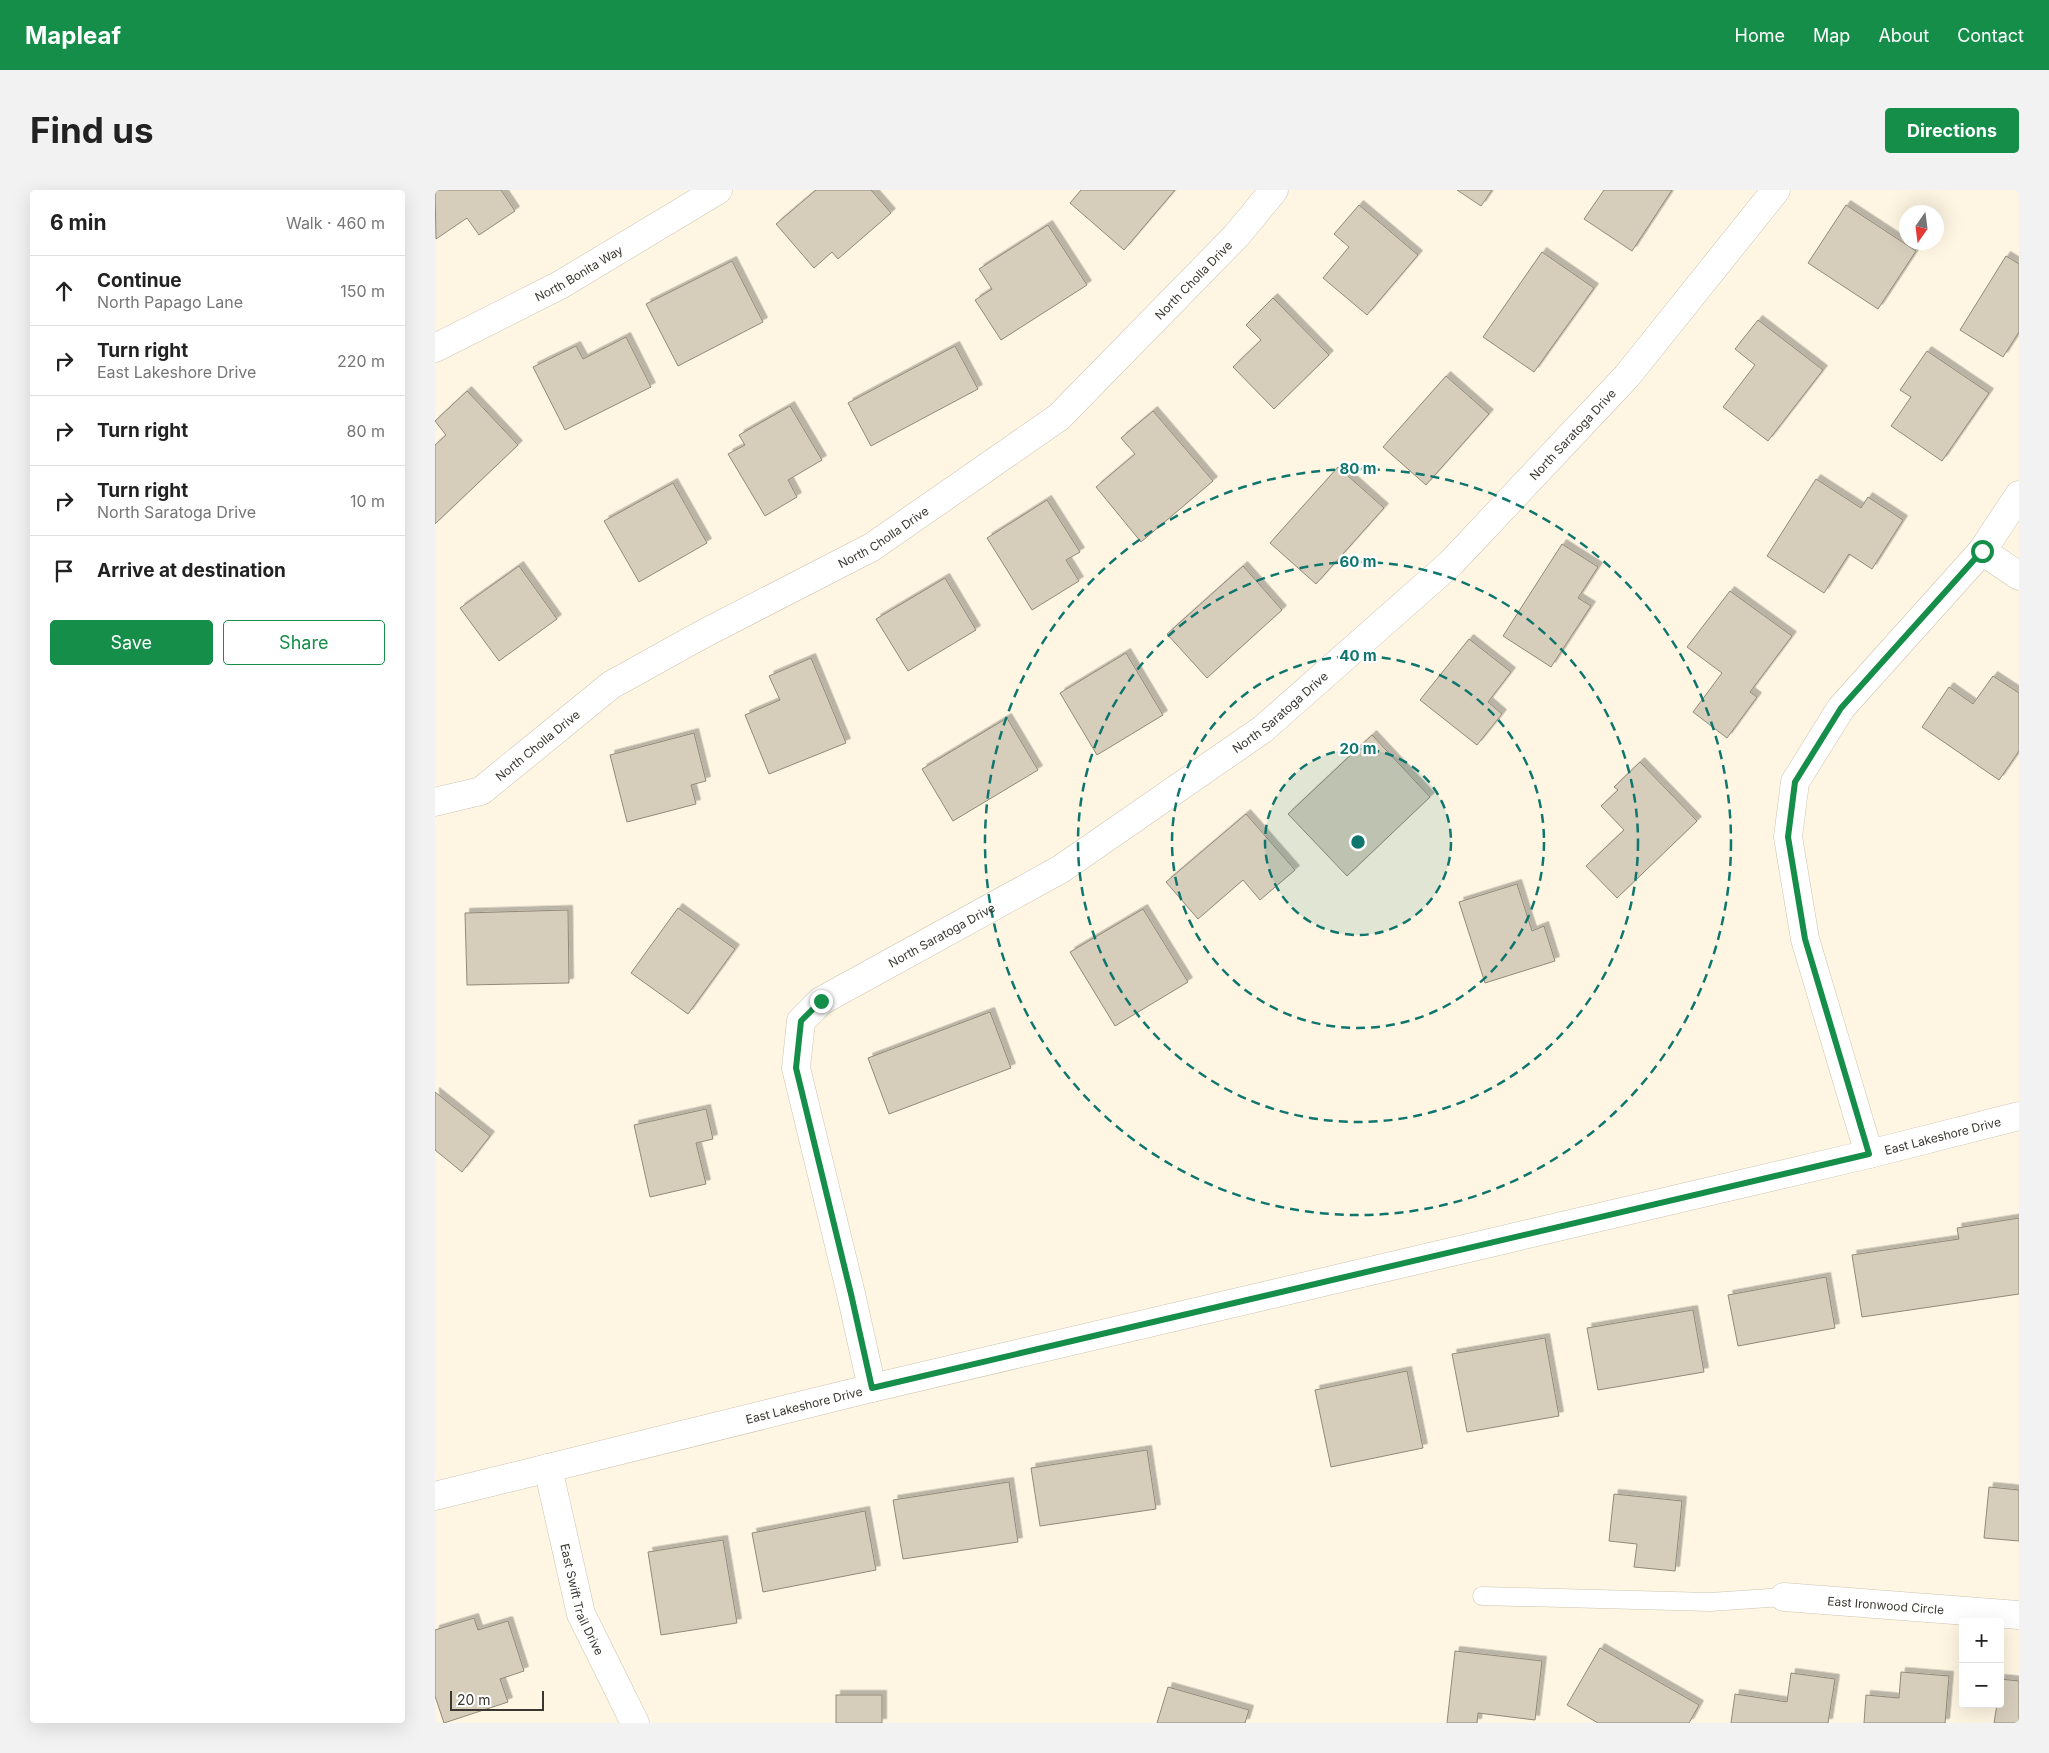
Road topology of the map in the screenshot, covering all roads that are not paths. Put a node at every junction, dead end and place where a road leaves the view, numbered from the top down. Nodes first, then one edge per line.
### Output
1 (718, 190) edge
2 (1274, 190) edge
3 (1776, 190) edge
4 (435, 348) edge
5 (2019, 495) edge
6 (1982, 551) junction
7 (2019, 576) edge
8 (435, 802) edge
9 (2019, 1116) edge
10 (1869, 1154) junction
11 (872, 1388) junction
12 (548, 1468) junction
13 (435, 1496) edge
14 (1482, 1596) dead end
15 (1784, 1597) joint
16 (2019, 1615) edge
17 (635, 1723) edge

1 - 4 street, North Bonita Way
2 - 8 street, North Cholla Drive
3 - 11 street, North Saratoga Drive
5 - 6 street
6 - 7 street
6 - 10 street
9 - 10 street, East Lakeshore Drive
10 - 11 street, East Lakeshore Drive
11 - 12 street, East Lakeshore Drive
12 - 13 street, East Lakeshore Drive
12 - 17 street, East Swift Trail Drive
14 - 15 lane
15 - 16 street, East Ironwood Circle

